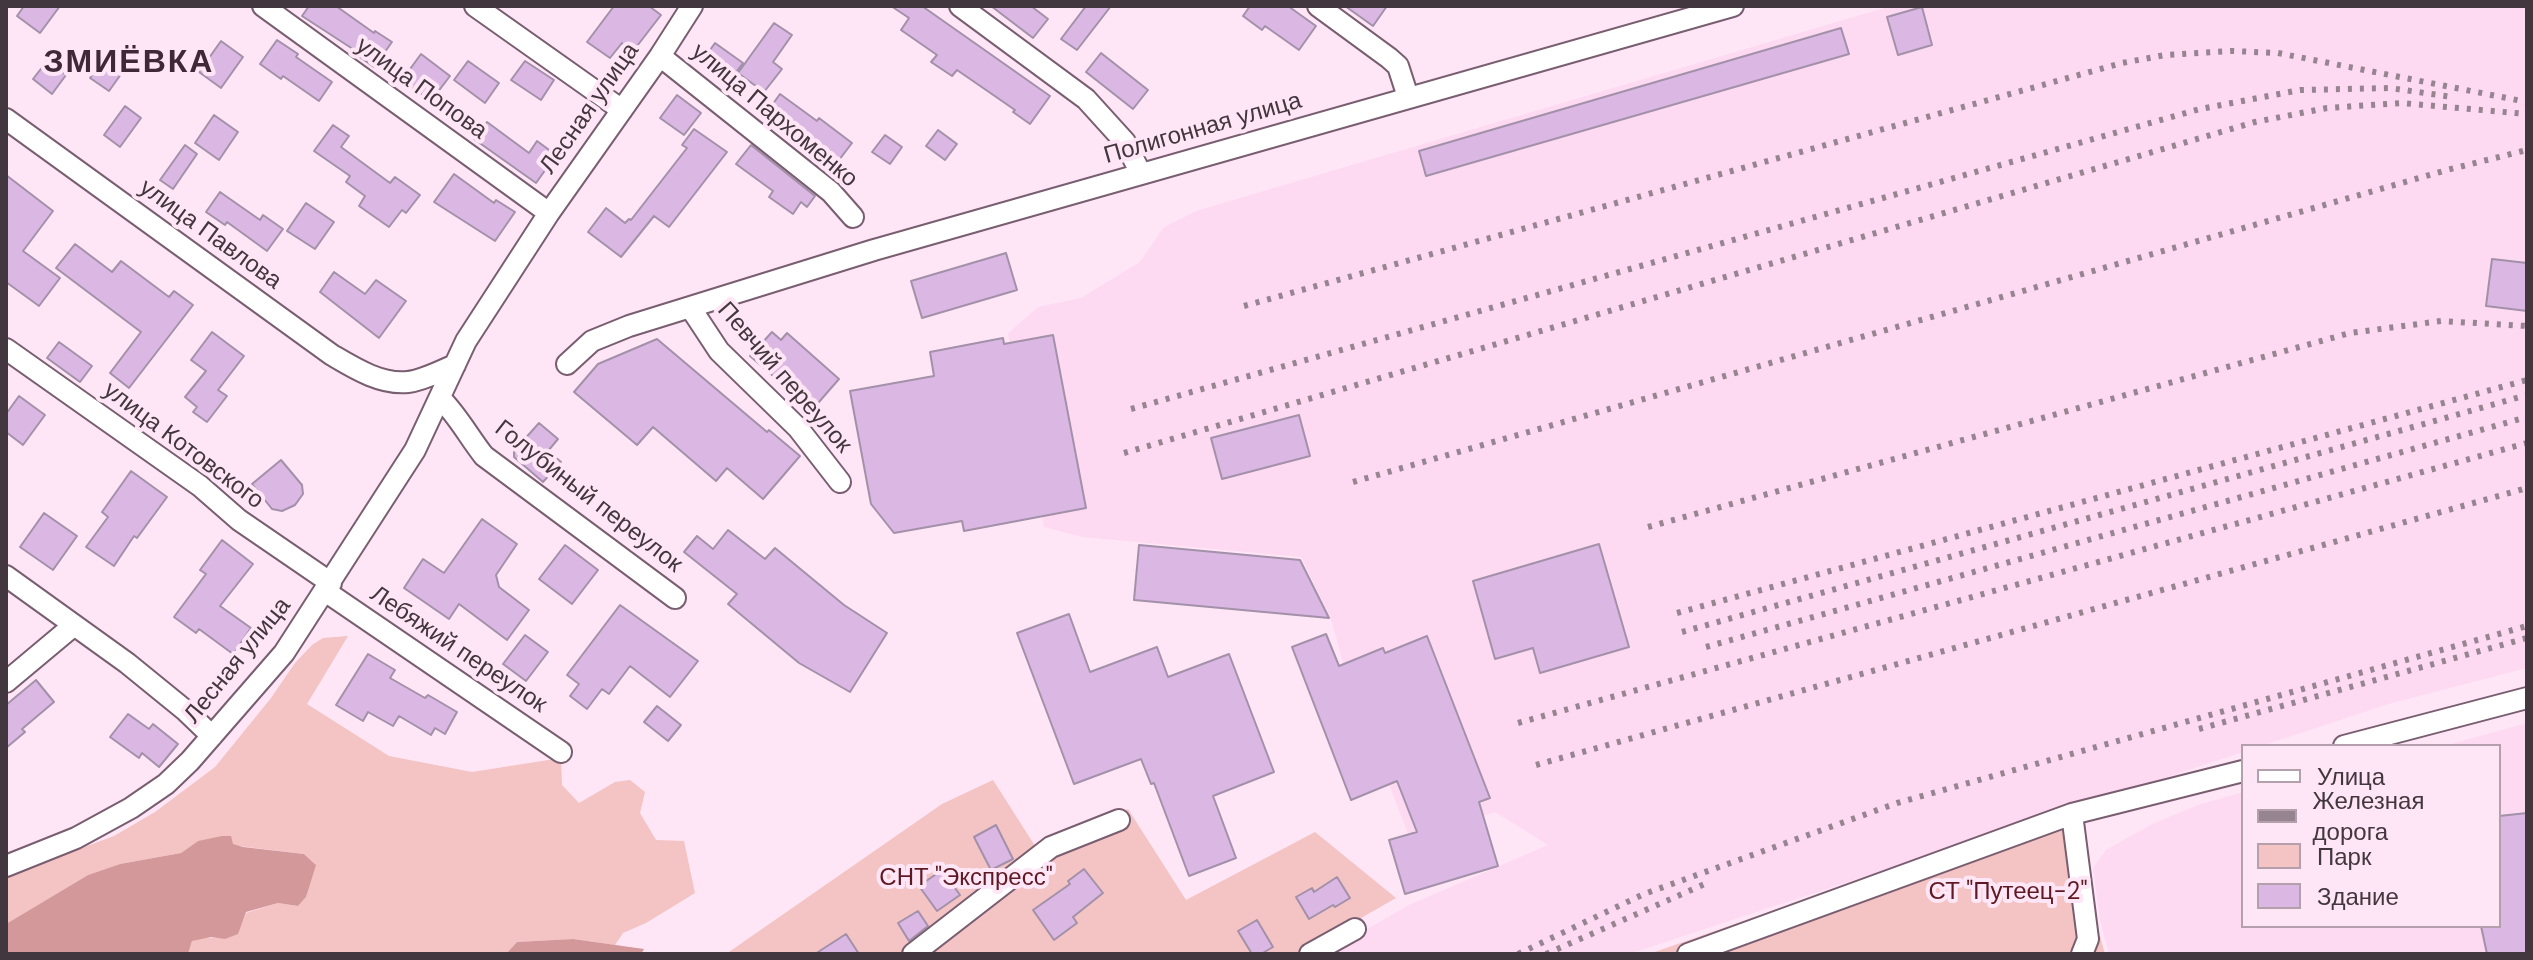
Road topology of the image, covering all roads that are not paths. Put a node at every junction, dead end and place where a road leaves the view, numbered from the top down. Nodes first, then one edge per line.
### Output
1 (263, 6) edge
2 (475, 6) edge
3 (692, 6) edge
4 (960, 6) edge
5 (1318, 6) edge
6 (1668, 6) edge
7 (1733, 6) edge
8 (1686, 20) junction
9 (660, 56) junction
10 (1408, 97) junction
11 (622, 110) junction
12 (6, 119) edge
13 (1141, 174) junction
14 (549, 213) junction
15 (853, 217) dead end
16 (690, 307) junction
17 (6, 349) edge
18 (567, 364) dead end
19 (455, 365) junction
20 (441, 399) junction
21 (840, 482) dead end
22 (6, 576) edge
23 (328, 587) junction
24 (675, 598) dead end
25 (73, 626) junction
26 (6, 682) edge
27 (2527, 698) edge
28 (212, 736) junction
29 (2352, 744) edge
30 (561, 752) dead end
31 (2241, 772) edge
32 (2072, 814) junction
33 (1119, 820) dead end
34 (6, 866) edge
35 (1355, 929) dead end
36 (913, 954) edge
37 (1310, 954) edge
38 (1688, 954) edge
39 (2082, 954) edge

1 - 14 street, улица Попова
2 - 11 street
3 - 9 street, Лесная улица
4 - 13 street
5 - 10 street
6 - 8 street
7 - 8 street, Полигонная улица
8 - 10 street, Полигонная улица
9 - 11 street, Лесная улица
9 - 15 street, улица Пархоменко
10 - 13 street, Полигонная улица
11 - 14 street, Лесная улица
12 - 19 street, улица Павлова
13 - 16 street, Полигонная улица
14 - 19 street, Лесная улица
16 - 18 street, Полигонная улица
16 - 21 street, Певчий переулок
17 - 23 street, улица Котовского
19 - 20 street, Лесная улица
20 - 23 street, Лесная улица
20 - 24 street, Голубиный переулок
22 - 25 street
23 - 28 street, Лесная улица
23 - 30 street, Лебяжий переулок
25 - 26 street
25 - 28 street
27 - 29 street
28 - 34 street, Лесная улица
31 - 32 street
32 - 38 street
32 - 39 street
33 - 36 street
35 - 37 street

